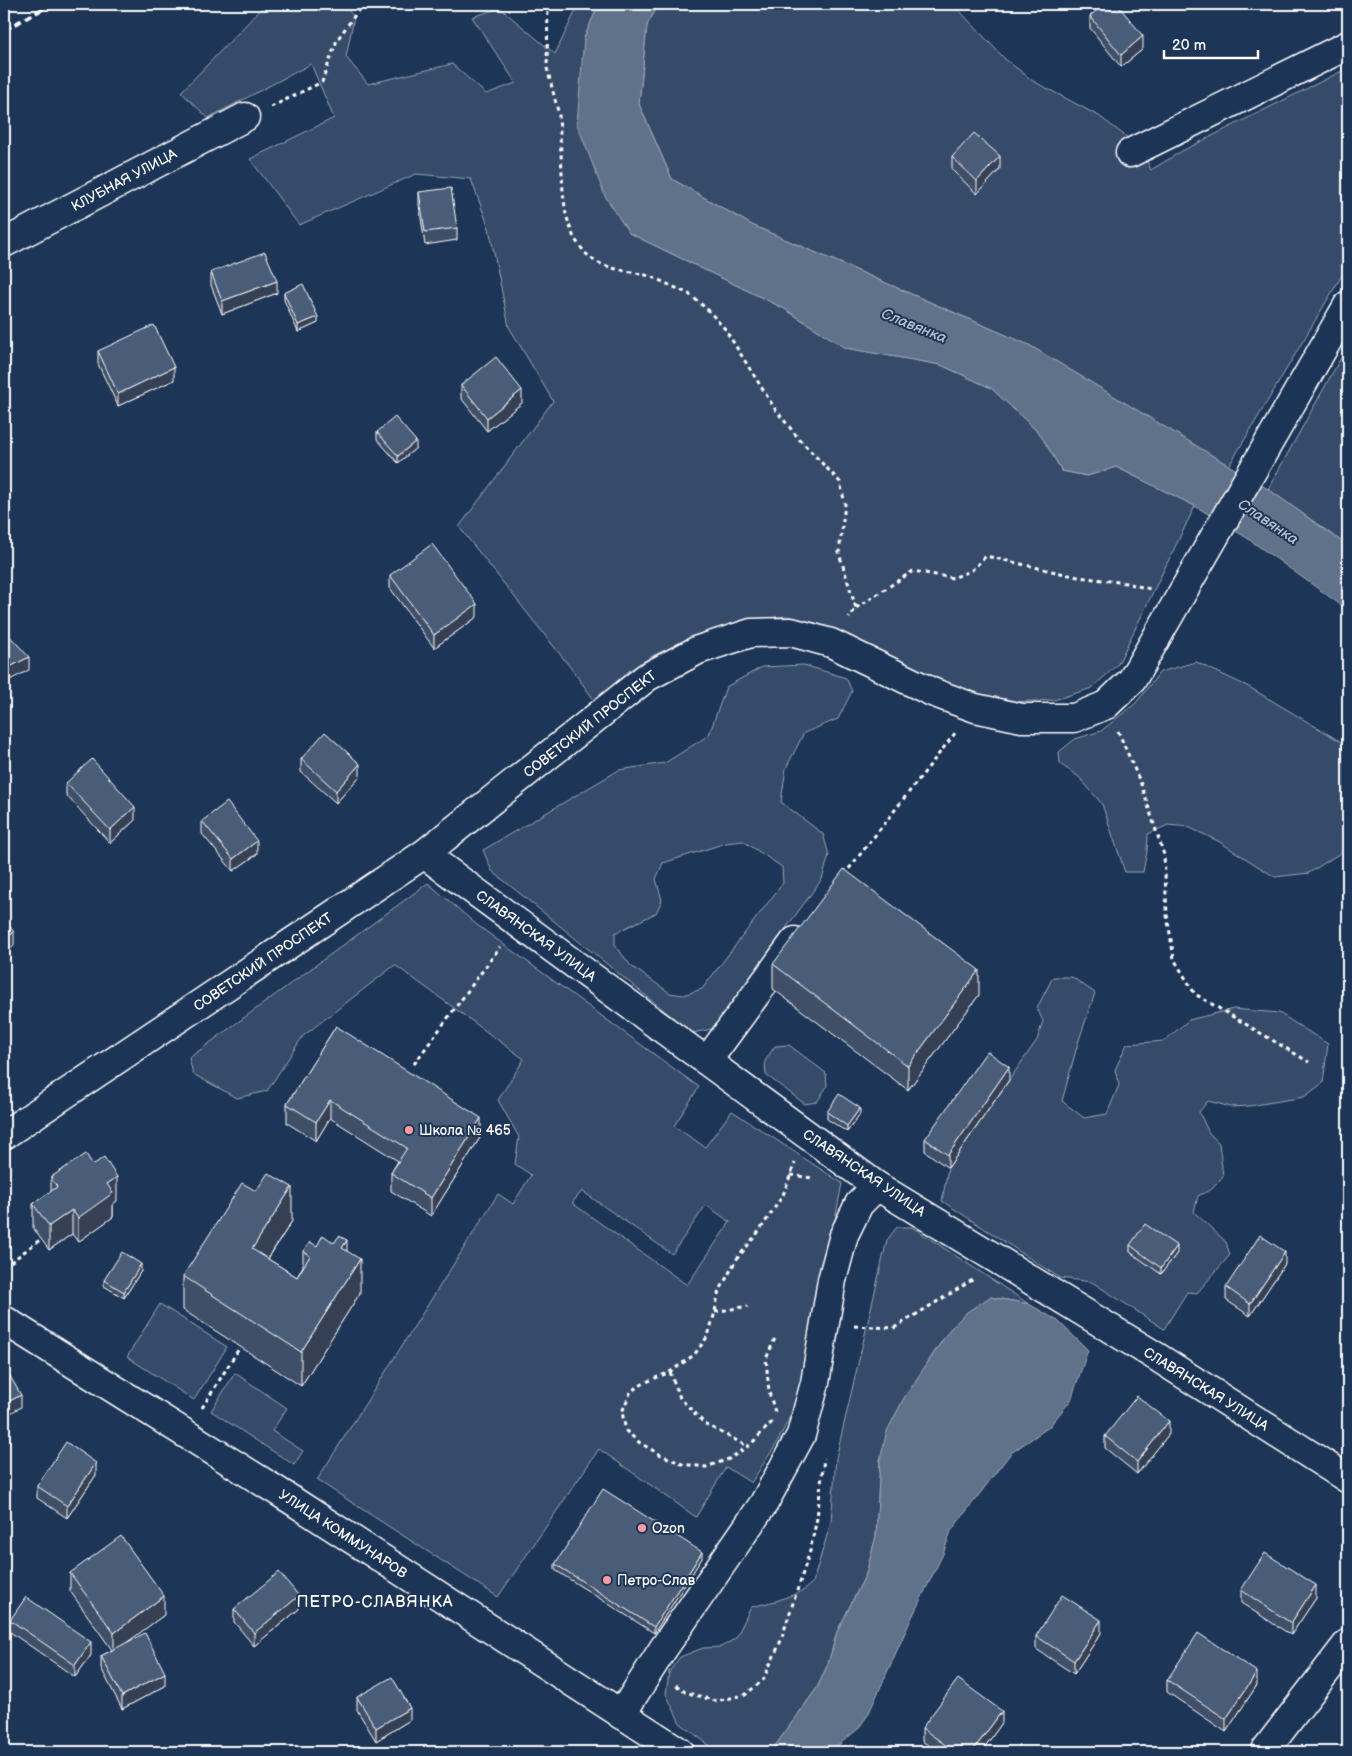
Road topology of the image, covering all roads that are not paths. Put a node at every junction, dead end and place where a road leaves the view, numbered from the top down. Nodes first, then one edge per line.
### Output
1 (1348, 44) edge
2 (245, 117) road end
3 (1130, 153) dead end
4 (4, 243) edge
5 (1348, 305) edge
6 (424, 854) junction
7 (808, 922) edge
8 (707, 1061) junction
9 (4, 1135) edge
10 (877, 1186) junction
11 (4, 1320) edge
12 (1348, 1479) edge
13 (1348, 1644) edge
14 (622, 1715) junction
15 (680, 1752) edge
16 (1264, 1752) edge

1 - 3 street
2 - 4 street, КЛУБНАЯ УЛИЦА
5 - 6 street, СОВЕТСКИЙ ПРОСПЕКТ
6 - 8 street, СЛАВЯНСКАЯ УЛИЦА
6 - 9 street, СОВЕТСКИЙ ПРОСПЕКТ
7 - 8 street
8 - 10 street, СЛАВЯНСКАЯ УЛИЦА
10 - 12 street, СЛАВЯНСКАЯ УЛИЦА
10 - 14 street
11 - 14 street, УЛИЦА КОММУНАРОВ
13 - 16 street
14 - 15 street, УЛИЦА КОММУНАРОВ

